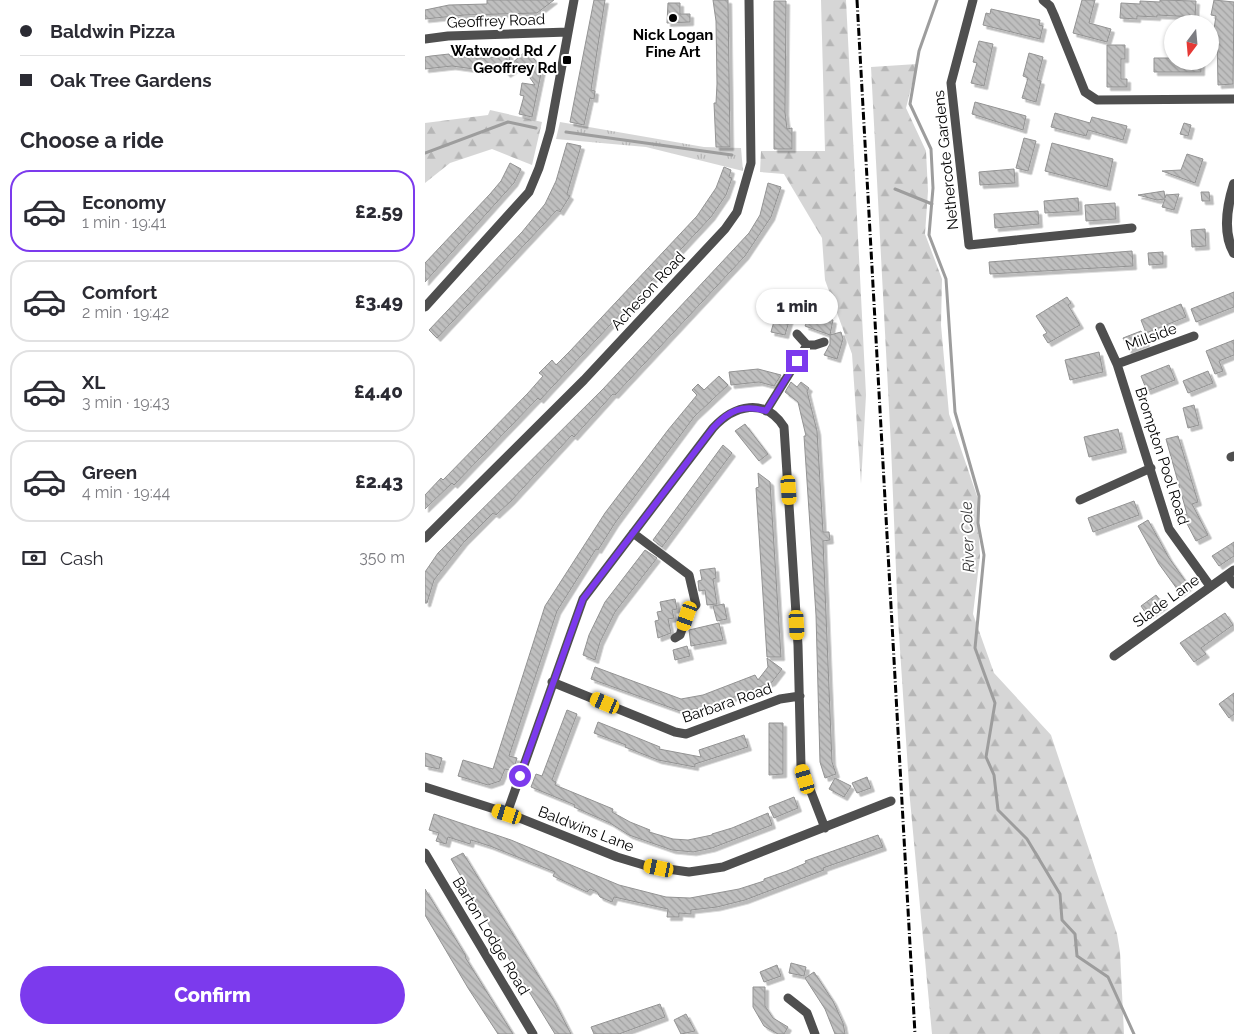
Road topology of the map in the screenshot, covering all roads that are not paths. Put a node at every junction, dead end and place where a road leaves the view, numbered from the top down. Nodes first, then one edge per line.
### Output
1 (574, 0) edge
2 (749, 0) edge
3 (973, 0) edge
4 (1043, 0) edge
5 (568, 32) junction
6 (425, 39) edge
7 (1234, 99) edge
8 (1234, 184) edge
9 (1132, 228) dead end
10 (1234, 253) edge
11 (425, 307) edge
12 (1100, 327) dead end
13 (797, 334) dead end
14 (1194, 336) dead end
15 (824, 342) dead end
16 (807, 344) junction
17 (1117, 364) junction
18 (766, 411) junction
19 (1151, 468) junction
20 (1081, 500) dead end
21 (633, 533) junction
22 (425, 538) edge
23 (1230, 573) edge
24 (1234, 584) edge
25 (1210, 586) junction
26 (675, 638) dead end
27 (1114, 656) dead end
28 (552, 682) junction
29 (800, 696) junction
30 (425, 787) edge
31 (891, 800) dead end
32 (507, 814) junction
33 (825, 828) junction
34 (425, 853) edge
35 (788, 998) dead end
36 (533, 1034) edge
37 (815, 1034) edge

1 - 5 street
2 - 22 street, Acheson Road
3 - 9 street, Nethercote Gardens
4 - 7 street
5 - 6 street, Geoffrey Road
5 - 11 street
8 - 10 street
12 - 17 street, Brompton Pool Road
13 - 16 street
14 - 17 street, Millside
15 - 16 street
16 - 18 street
17 - 19 street, Brompton Pool Road
18 - 21 street
18 - 29 street
19 - 20 street
19 - 25 street, Brompton Pool Road
21 - 26 street
21 - 28 street
23 - 24 street
23 - 25 street, Slade Lane
25 - 27 street, Slade Lane
28 - 29 street, Barbara Road
28 - 32 street
29 - 33 street
30 - 32 street, Baldwins Lane
31 - 33 street, Baldwins Lane
32 - 33 street, Baldwins Lane
34 - 36 street, Barton Lodge Road
35 - 37 street

